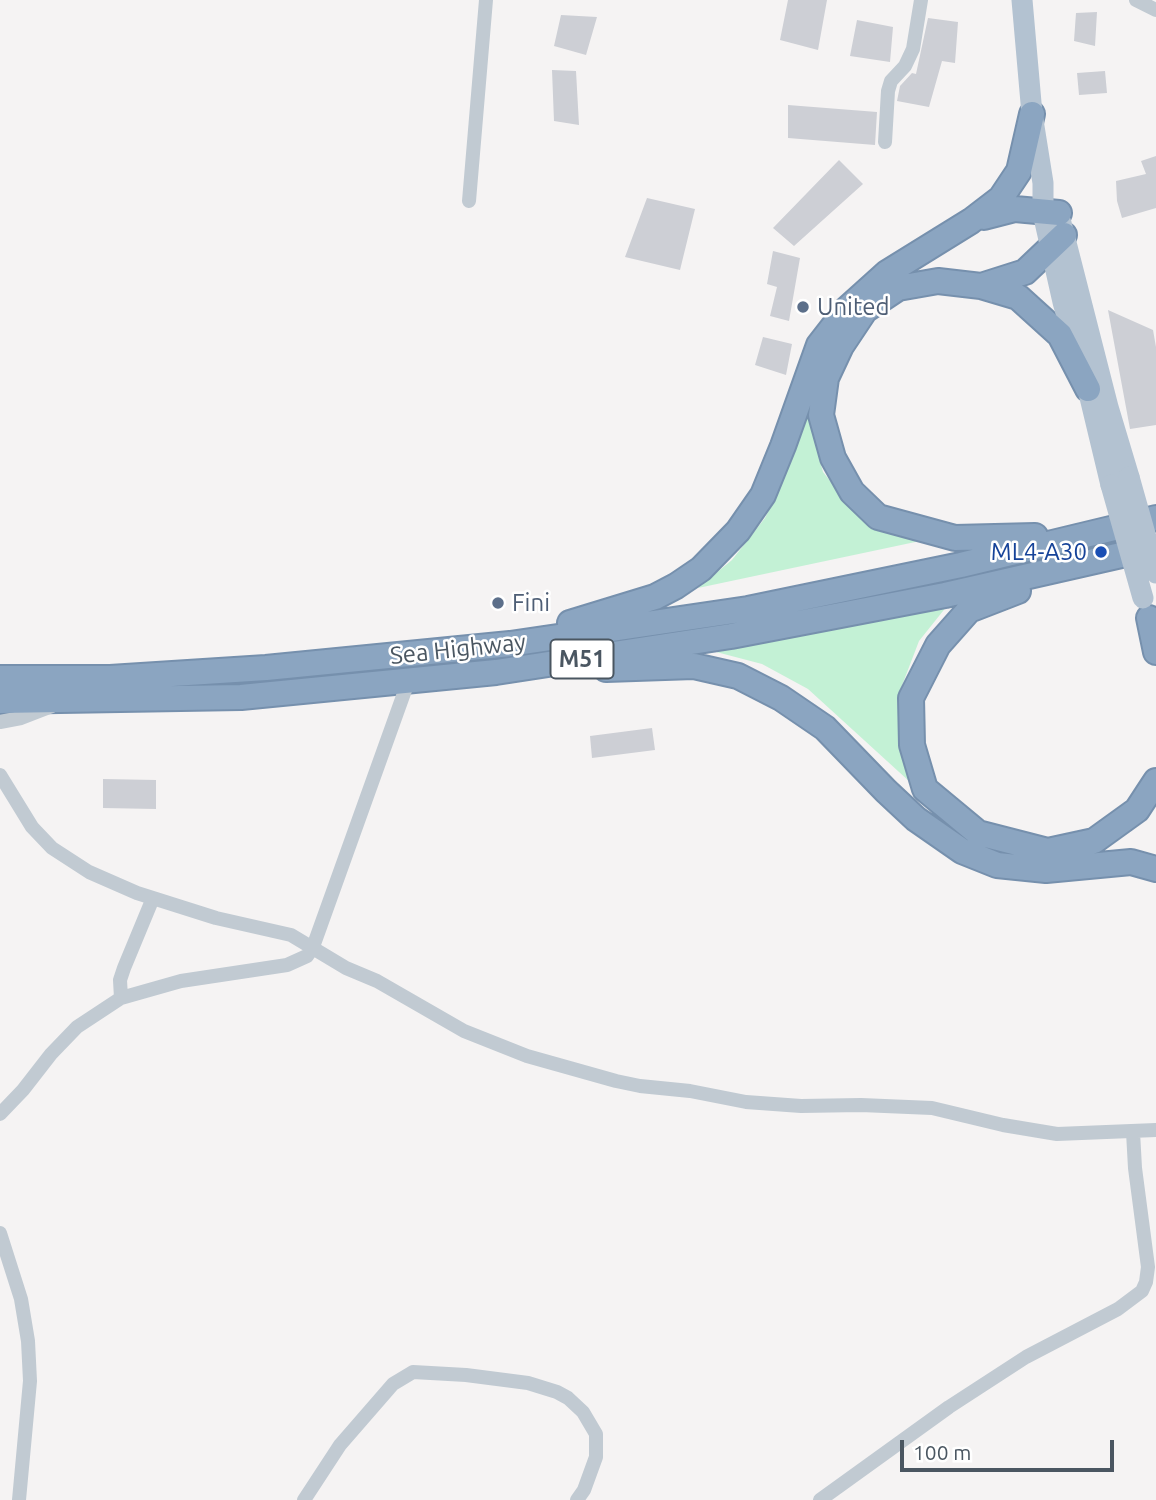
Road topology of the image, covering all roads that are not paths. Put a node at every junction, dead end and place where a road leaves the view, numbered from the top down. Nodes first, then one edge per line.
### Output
1 (486, 0) edge
2 (921, 0) edge
3 (1022, 0) edge
4 (1136, 0) edge
5 (1156, 10) edge
6 (1032, 114) junction
7 (885, 142) dead end
8 (469, 201) dead end
9 (971, 221) junction
10 (1054, 227) junction
11 (981, 286) junction
12 (1088, 389) junction
13 (1120, 481) junction
14 (1156, 518) edge
15 (1088, 534) junction
16 (1156, 547) edge
17 (1085, 563) junction
18 (1156, 573) edge
19 (1146, 608) junction
20 (1156, 643) edge
21 (510, 644) junction
22 (1156, 652) edge
23 (496, 672) junction
24 (0, 678) edge
25 (408, 682) junction
26 (60, 701) junction
27 (0, 702) edge
28 (0, 722) edge
29 (0, 775) edge
30 (1156, 781) edge
31 (1147, 809) edge
32 (1156, 852) edge
33 (1131, 862) junction
34 (1156, 869) edge
35 (153, 898) junction
36 (313, 947) junction
37 (121, 998) junction
38 (0, 1114) edge
39 (1156, 1130) edge
40 (1133, 1132) junction
41 (0, 1233) edge
42 (19, 1500) edge
43 (304, 1500) edge
44 (577, 1500) edge
45 (820, 1500) edge

1 - 8 street
2 - 7 street
3 - 6 main road
4 - 5 street
6 - 9 highway
6 - 10 main road
9 - 10 highway
9 - 21 highway
10 - 11 highway
10 - 12 main road
10 - 13 main road
11 - 12 highway
11 - 15 highway
12 - 13 main road
13 - 18 main road, bridge
13 - 19 main road, bridge
14 - 15 highway, Sea Highway / M51
15 - 21 highway, Sea Highway / M51
16 - 17 highway, Sea Highway / M51
17 - 23 highway, Sea Highway / M51
17 - 31 highway
19 - 20 main road
19 - 22 highway
21 - 24 highway, Sea Highway / M51
23 - 25 highway, Sea Highway / M51
23 - 33 highway
25 - 26 highway, Sea Highway / M51
25 - 36 street
26 - 27 highway, Sea Highway / M51
26 - 28 street
29 - 35 street
30 - 31 highway
32 - 33 highway
33 - 34 highway
35 - 36 street
35 - 37 street
36 - 37 street
36 - 40 street
37 - 38 street
39 - 40 street
40 - 45 street
41 - 42 street
43 - 44 street

